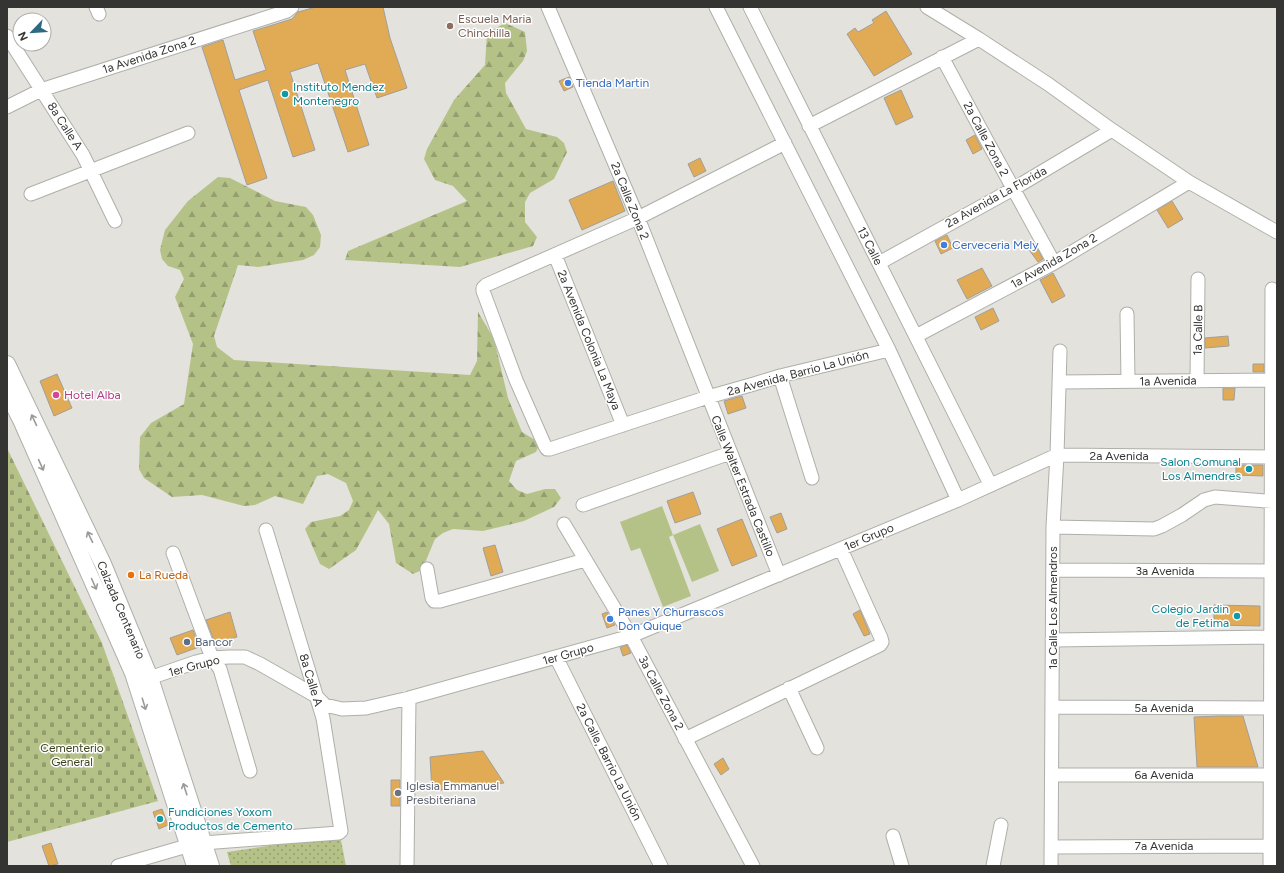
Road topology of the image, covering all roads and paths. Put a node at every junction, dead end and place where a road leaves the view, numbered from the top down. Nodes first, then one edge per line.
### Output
1 (292, 7) edge
2 (548, 7) edge
3 (716, 7) edge
4 (750, 7) edge
5 (927, 7) edge
6 (7, 36) edge
7 (979, 39) junction
8 (942, 57) junction
9 (41, 90) junction
10 (7, 107) edge
11 (809, 126) junction
12 (1112, 130) junction
13 (188, 133) dead end
14 (785, 143) junction
15 (91, 171) junction
16 (1189, 182) junction
17 (1013, 189) junction
18 (31, 194) dead end
19 (638, 218) junction
20 (115, 221) dead end
21 (1277, 232) edge
22 (555, 255) junction
23 (879, 262) junction
24 (1054, 263) junction
25 (1198, 279) dead end
26 (1272, 289) dead end
27 (1126, 314) dead end
28 (916, 336) junction
29 (889, 350) junction
30 (1060, 351) dead end
31 (7, 364) edge
32 (780, 376) junction
33 (1274, 380) edge
34 (1128, 381) junction
35 (1197, 381) junction
36 (1059, 382) junction
37 (7, 392) edge
38 (708, 397) junction
39 (623, 425) junction
40 (730, 453) junction
41 (1057, 455) junction
42 (1274, 457) edge
43 (812, 478) dead end
44 (990, 484) junction
45 (958, 500) junction
46 (1274, 502) edge
47 (583, 505) dead end
48 (564, 524) dead end
49 (1053, 527) junction
50 (266, 530) dead end
51 (841, 549) junction
52 (173, 553) dead end
53 (585, 560) junction
54 (427, 569) dead end
55 (1053, 570) junction
56 (1274, 571) edge
57 (778, 575) junction
58 (631, 636) junction
59 (1274, 637) edge
60 (1052, 640) junction
61 (556, 657) junction
62 (212, 658) junction
63 (144, 680) junction
64 (789, 688) junction
65 (316, 696) junction
66 (409, 698) junction
67 (1052, 707) junction
68 (1274, 708) edge
69 (685, 739) junction
70 (817, 748) dead end
71 (250, 771) dead end
72 (1052, 775) junction
73 (1274, 775) edge
74 (1001, 825) dead end
75 (893, 836) dead end
76 (195, 844) junction
77 (1274, 846) edge
78 (1051, 847) junction
79 (118, 866) edge
80 (195, 866) edge
81 (211, 866) edge
82 (407, 866) edge
83 (661, 866) edge
84 (753, 866) edge
85 (902, 866) edge
86 (993, 866) edge
87 (1051, 866) edge
88 (1270, 866) edge

1 - 9 street, 1a Avenida Zona 2
2 - 19 street, 2a Calle Zona 2
3 - 14 street
4 - 11 street, 13 Calle
5 - 7 street
6 - 9 street, 8a Calle A
7 - 8 street
7 - 12 street
8 - 11 street
8 - 17 street, 2a Calle Zona 2
9 - 10 street, 1a Avenida Zona 2
9 - 15 street, 8a Calle A
11 - 23 street, 13 Calle
12 - 16 street
12 - 17 street, 2a Avenida La Florida
13 - 15 street
14 - 19 street
14 - 29 street
15 - 18 street
15 - 20 street, 8a Calle A
16 - 21 street
16 - 24 street, 1a Avenida Zona 2
17 - 23 street, 2a Avenida La Florida
17 - 24 street, 2a Calle Zona 2
19 - 22 street
19 - 38 street, 2a Calle Zona 2
22 - 39 street, 2a Avenida Colonia La Maya
22 - 39 street, 2a Avenida, Barrio La Unión
23 - 28 street, 13 Calle
24 - 28 street, 1a Avenida Zona 2
25 - 35 street, 1a Calle B
26 - 33 street
27 - 34 street
28 - 44 street, 13 Calle
29 - 32 street, 2a Avenida, Barrio La Unión
29 - 45 street
30 - 36 street, 1a Calle Los Almendros
63 -> 31 main road, Calzada Centenario
32 - 38 street, 2a Avenida, Barrio La Unión
32 - 43 street
33 - 35 street, 1a Avenida
33 - 42 street
34 - 35 street, 1a Avenida
34 - 36 street, 1a Avenida
36 - 41 street, 1a Calle Los Almendros
37 -> 63 main road, Calzada Centenario
38 - 39 street, 2a Avenida, Barrio La Unión
38 - 40 street, Calle Walter Estrada Castillo
40 - 47 street
40 - 57 street, Calle Walter Estrada Castillo
41 - 42 street, 2a Avenida
41 - 44 street, 2a Avenida
41 - 49 street, 1a Calle Los Almendros
42 - 46 street
44 - 45 street, 1er Grupo
45 - 51 street, 1er Grupo
46 - 49 street
46 - 56 street
48 - 53 street, 3a Calle Zona 2
49 - 55 street, 1a Calle Los Almendros
50 - 65 street, 8a Calle A
51 - 57 street, 1er Grupo
51 - 64 street
52 - 62 street
53 - 54 street
53 - 58 street, 3a Calle Zona 2
55 - 56 street, 3a Avenida
55 - 60 street, 1a Calle Los Almendros
56 - 59 street
57 - 58 street, 1er Grupo
58 - 61 street, 1er Grupo
58 - 69 street, 3a Calle Zona 2
59 - 60 street
59 - 68 street
60 - 67 street, 1a Calle Los Almendros
61 - 66 street, 1er Grupo
61 - 83 street, 2a Calle, Barrio La Unión
62 - 63 street, 1er Grupo
62 - 65 street, 1er Grupo
62 - 71 street
63 - 76 main road, Calzada Centenario
64 - 69 street
64 - 70 street
65 - 66 street, 1er Grupo
65 - 76 street, 8a Calle A
66 - 82 street
67 - 68 street, 5a Avenida
67 - 72 street, 1a Calle Los Almendros
68 - 73 street
69 - 84 street, 3a Calle Zona 2
72 - 73 street, 6a Avenida
72 - 78 street, 1a Calle Los Almendros
73 - 77 street
74 - 86 street
75 - 85 street
76 - 79 street
76 - 80 main road, Calzada Centenario
76 - 81 main road, Calzada Centenario
77 - 78 street, 7a Avenida
77 - 88 street
78 - 87 street, 1a Calle Los Almendros

